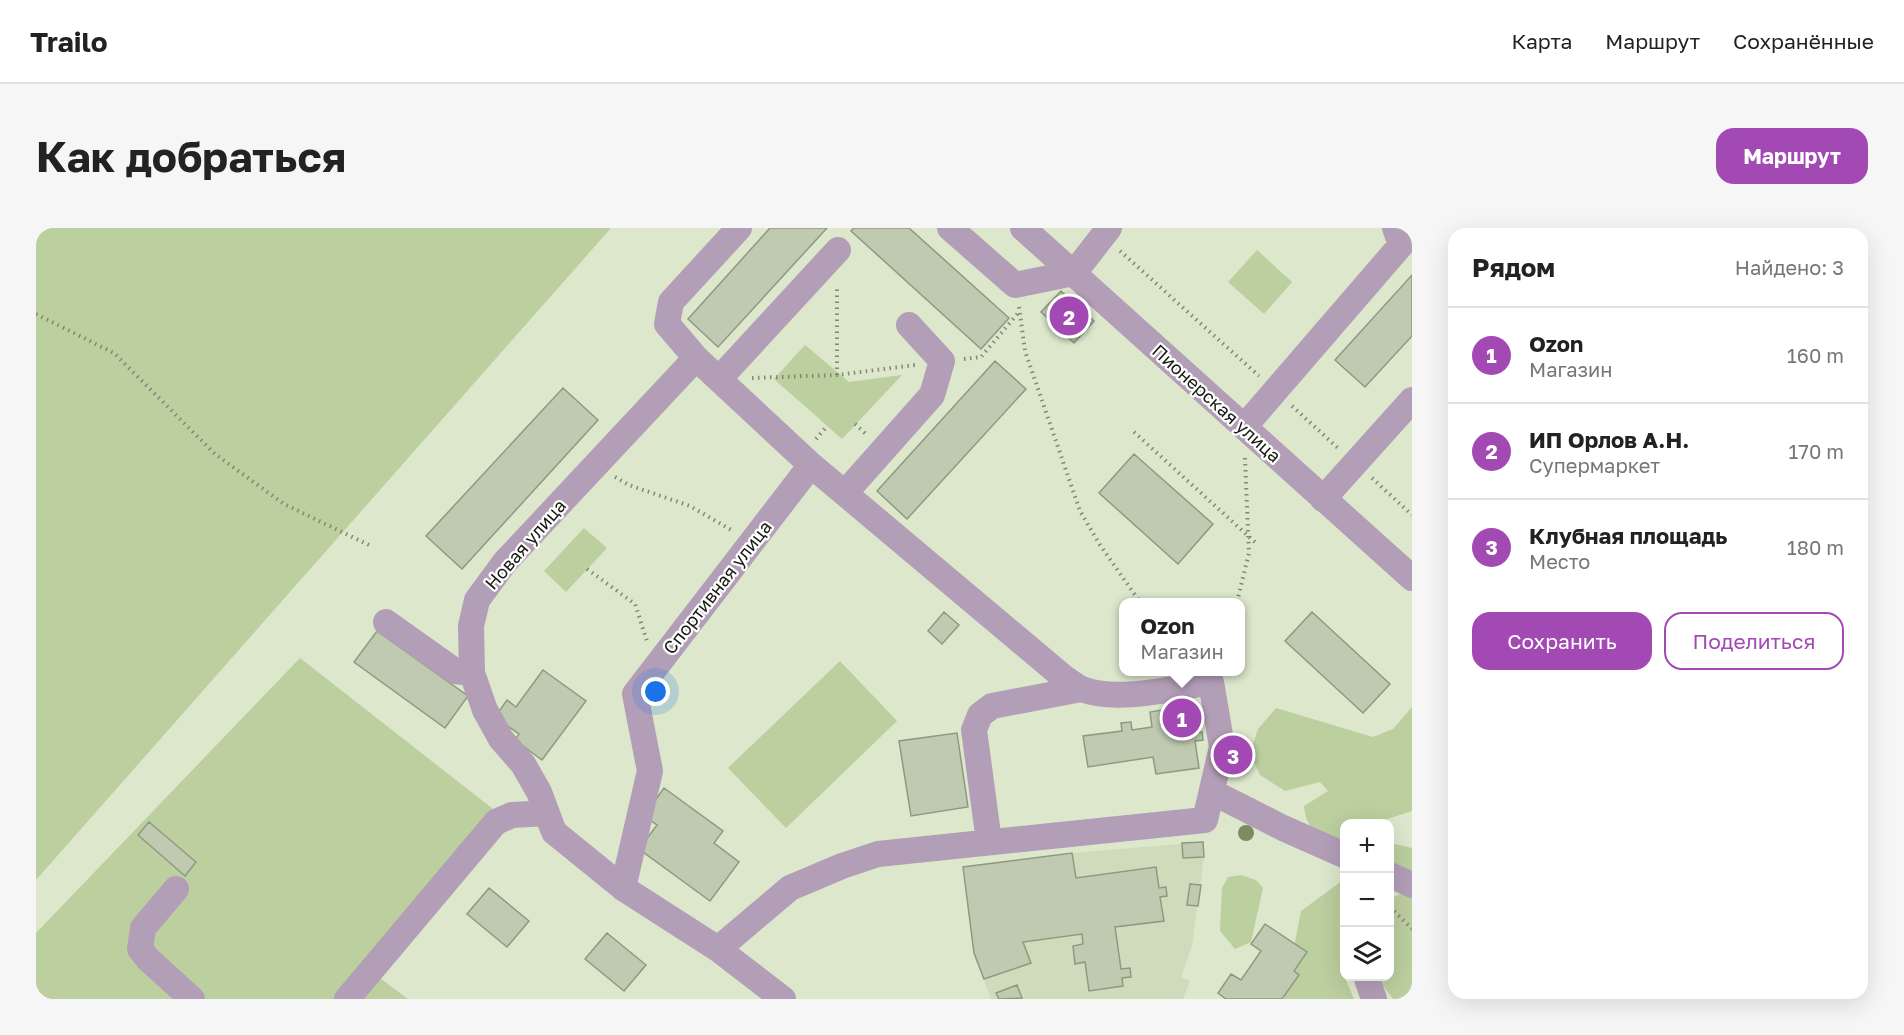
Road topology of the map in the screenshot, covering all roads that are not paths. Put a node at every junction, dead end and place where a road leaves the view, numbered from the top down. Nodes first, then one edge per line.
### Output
1 (739, 228) edge
2 (950, 228) edge
3 (1023, 228) edge
4 (1395, 228) edge
5 (1106, 232) edge
6 (838, 250) road end
7 (1074, 273) junction
8 (909, 325) dead end
9 (696, 358) junction
10 (718, 379) junction
11 (1412, 400) edge
12 (1244, 427) junction
13 (811, 465) junction
14 (845, 493) junction
15 (1323, 499) junction
16 (1412, 578) edge
17 (386, 622) dead end
18 (472, 673) junction
19 (1092, 691) junction
20 (1212, 792) junction
21 (547, 813) junction
22 (989, 842) junction
23 (1340, 853) edge
24 (1394, 877) edge
25 (1412, 885) edge
26 (623, 888) junction
27 (176, 889) dead end
28 (718, 949) junction
29 (1368, 981) edge
30 (192, 999) edge
31 (347, 999) edge
32 (783, 999) edge
33 (1374, 999) edge

1 - 9 street
2 - 7 street
3 - 7 street, Пионерская улица
4 - 12 street
5 - 7 street
6 - 10 street
7 - 12 street, Пионерская улица
8 - 14 street
9 - 10 street
9 - 18 street, Новая улица
10 - 13 street
11 - 15 street
12 - 15 street, Пионерская улица
13 - 14 street
13 - 26 street, Спортивная улица
14 - 19 street
15 - 16 street, Пионерская улица
17 - 18 street
18 - 21 street, Новая улица
19 - 20 street
19 - 22 street
20 - 22 street
20 - 23 street
21 - 26 street, Новая улица
21 - 31 street
22 - 28 street
24 - 25 street
26 - 28 street, Новая улица
27 - 30 street
28 - 32 street, Новая улица
29 - 33 street

